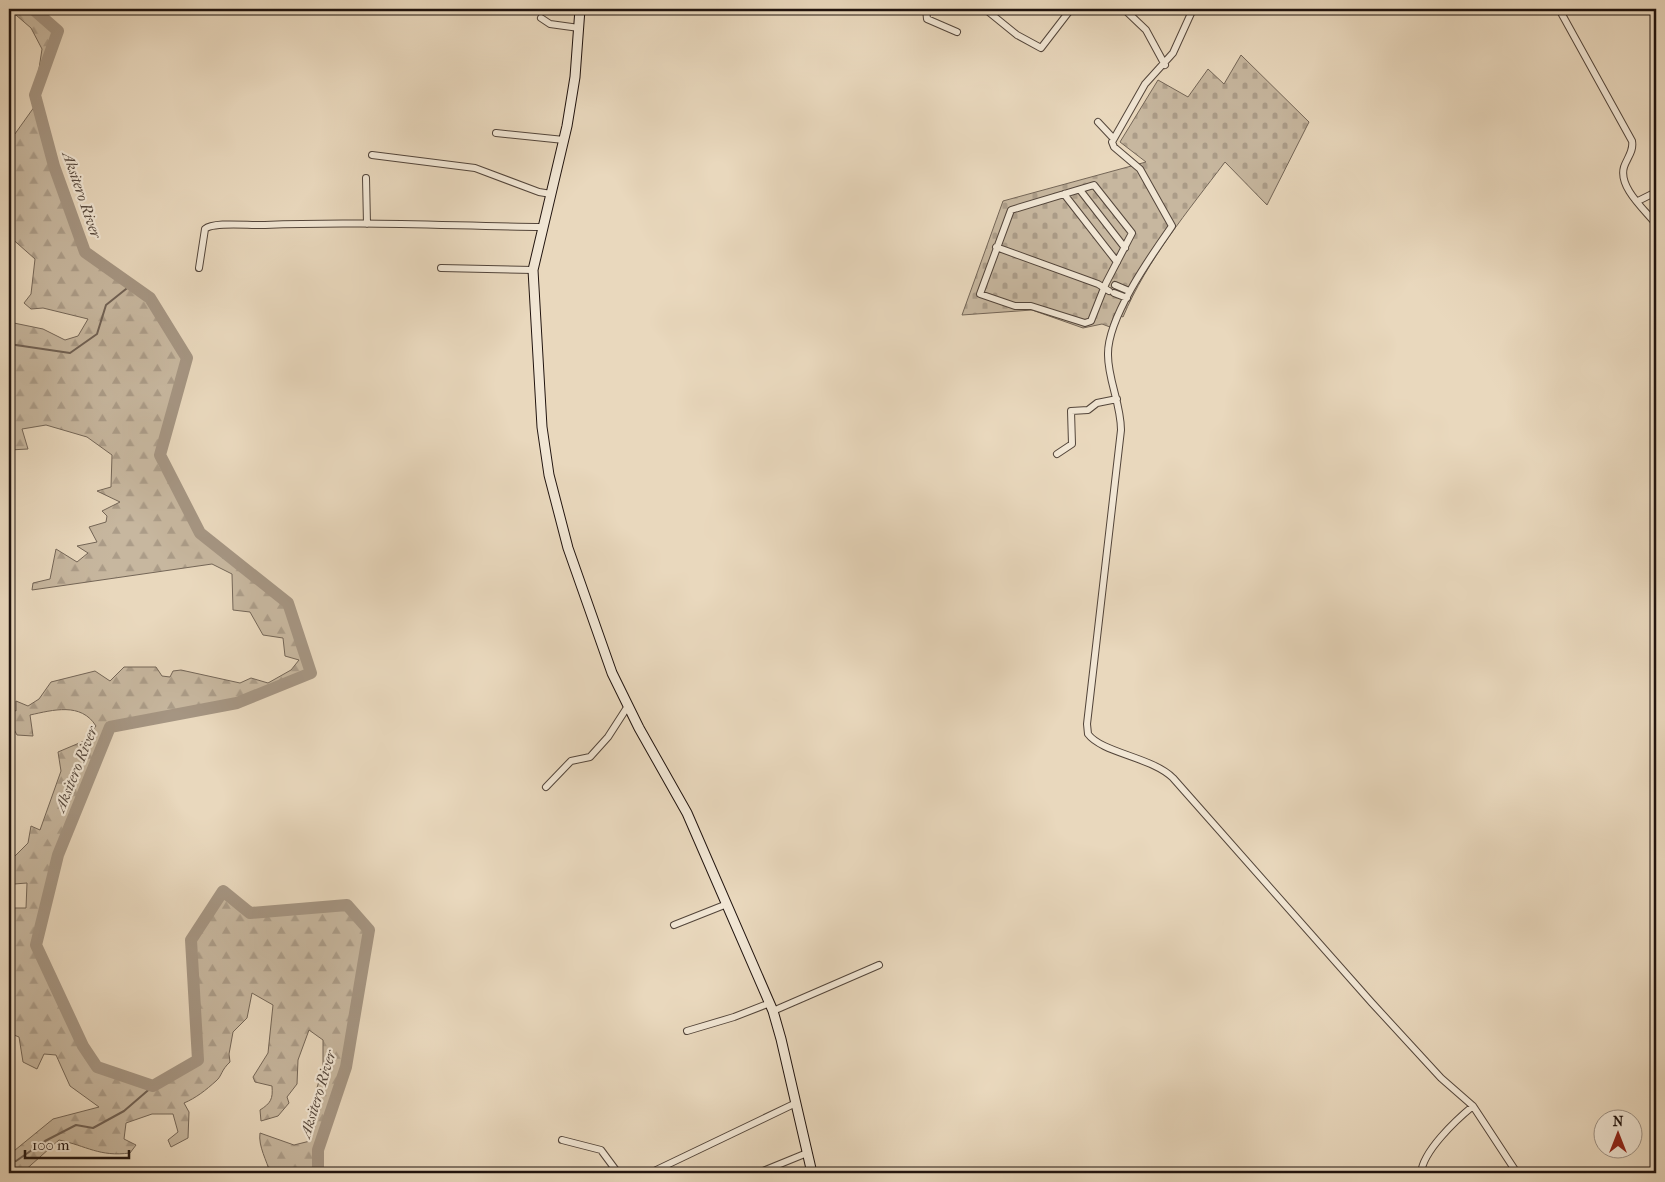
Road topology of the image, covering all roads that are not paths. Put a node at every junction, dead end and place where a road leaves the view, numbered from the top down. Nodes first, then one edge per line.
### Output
1 (580, 9) edge
2 (926, 9) edge
3 (985, 9) edge
4 (1071, 9) edge
5 (1124, 9) edge
6 (1193, 9) edge
7 (1559, 9) edge
8 (541, 18) dead end
9 (579, 28) junction
10 (957, 32) dead end
11 (1164, 65) junction
12 (1098, 122) dead end
13 (496, 134) dead end
14 (1113, 138) junction
15 (564, 140) junction
16 (372, 155) dead end
17 (366, 178) dead end
18 (1080, 190) junction
19 (1656, 192) edge
20 (551, 194) junction
21 (1064, 194) junction
22 (1638, 201) junction
23 (367, 224) junction
24 (1656, 224) edge
25 (543, 227) junction
26 (996, 247) junction
27 (1125, 248) junction
28 (1117, 262) junction
29 (199, 268) dead end
30 (441, 268) dead end
31 (532, 270) junction
32 (1108, 287) junction
33 (1129, 291) junction
34 (1127, 298) junction
35 (1117, 399) junction
36 (1057, 454) dead end
37 (628, 706) junction
38 (546, 787) dead end
39 (728, 904) junction
40 (674, 925) dead end
41 (879, 965) dead end
42 (771, 1007) junction
43 (687, 1031) dead end
44 (796, 1103) junction
45 (1473, 1106) junction
46 (562, 1140) dead end
47 (807, 1154) junction
48 (618, 1173) edge
49 (650, 1173) edge
50 (758, 1173) edge
51 (812, 1173) edge
52 (1421, 1173) edge
53 (1517, 1173) edge

1 - 9 street
2 - 10 street
3 - 4 street
5 - 11 street
6 - 11 street
7 - 22 street
8 - 9 street
9 - 15 street
11 - 14 street
12 - 14 street
13 - 15 street
14 - 33 street
15 - 20 street
16 - 20 street
17 - 23 street
18 - 21 street
18 - 27 street
18 - 27 street
19 - 22 street
20 - 25 street
21 - 26 street
21 - 28 street
22 - 24 street
23 - 25 street
23 - 29 street
25 - 31 street
26 - 32 street
26 - 32 street
27 - 28 street
28 - 32 street
30 - 31 street
31 - 37 street
32 - 33 street
32 - 34 street
33 - 34 street
34 - 35 street
35 - 36 street
35 - 45 street
37 - 38 street
37 - 39 street
39 - 40 street
39 - 42 street
41 - 42 street
42 - 43 street
42 - 44 street
44 - 47 street
44 - 49 street
45 - 52 street
45 - 53 street
46 - 48 street
47 - 50 street
47 - 51 street

